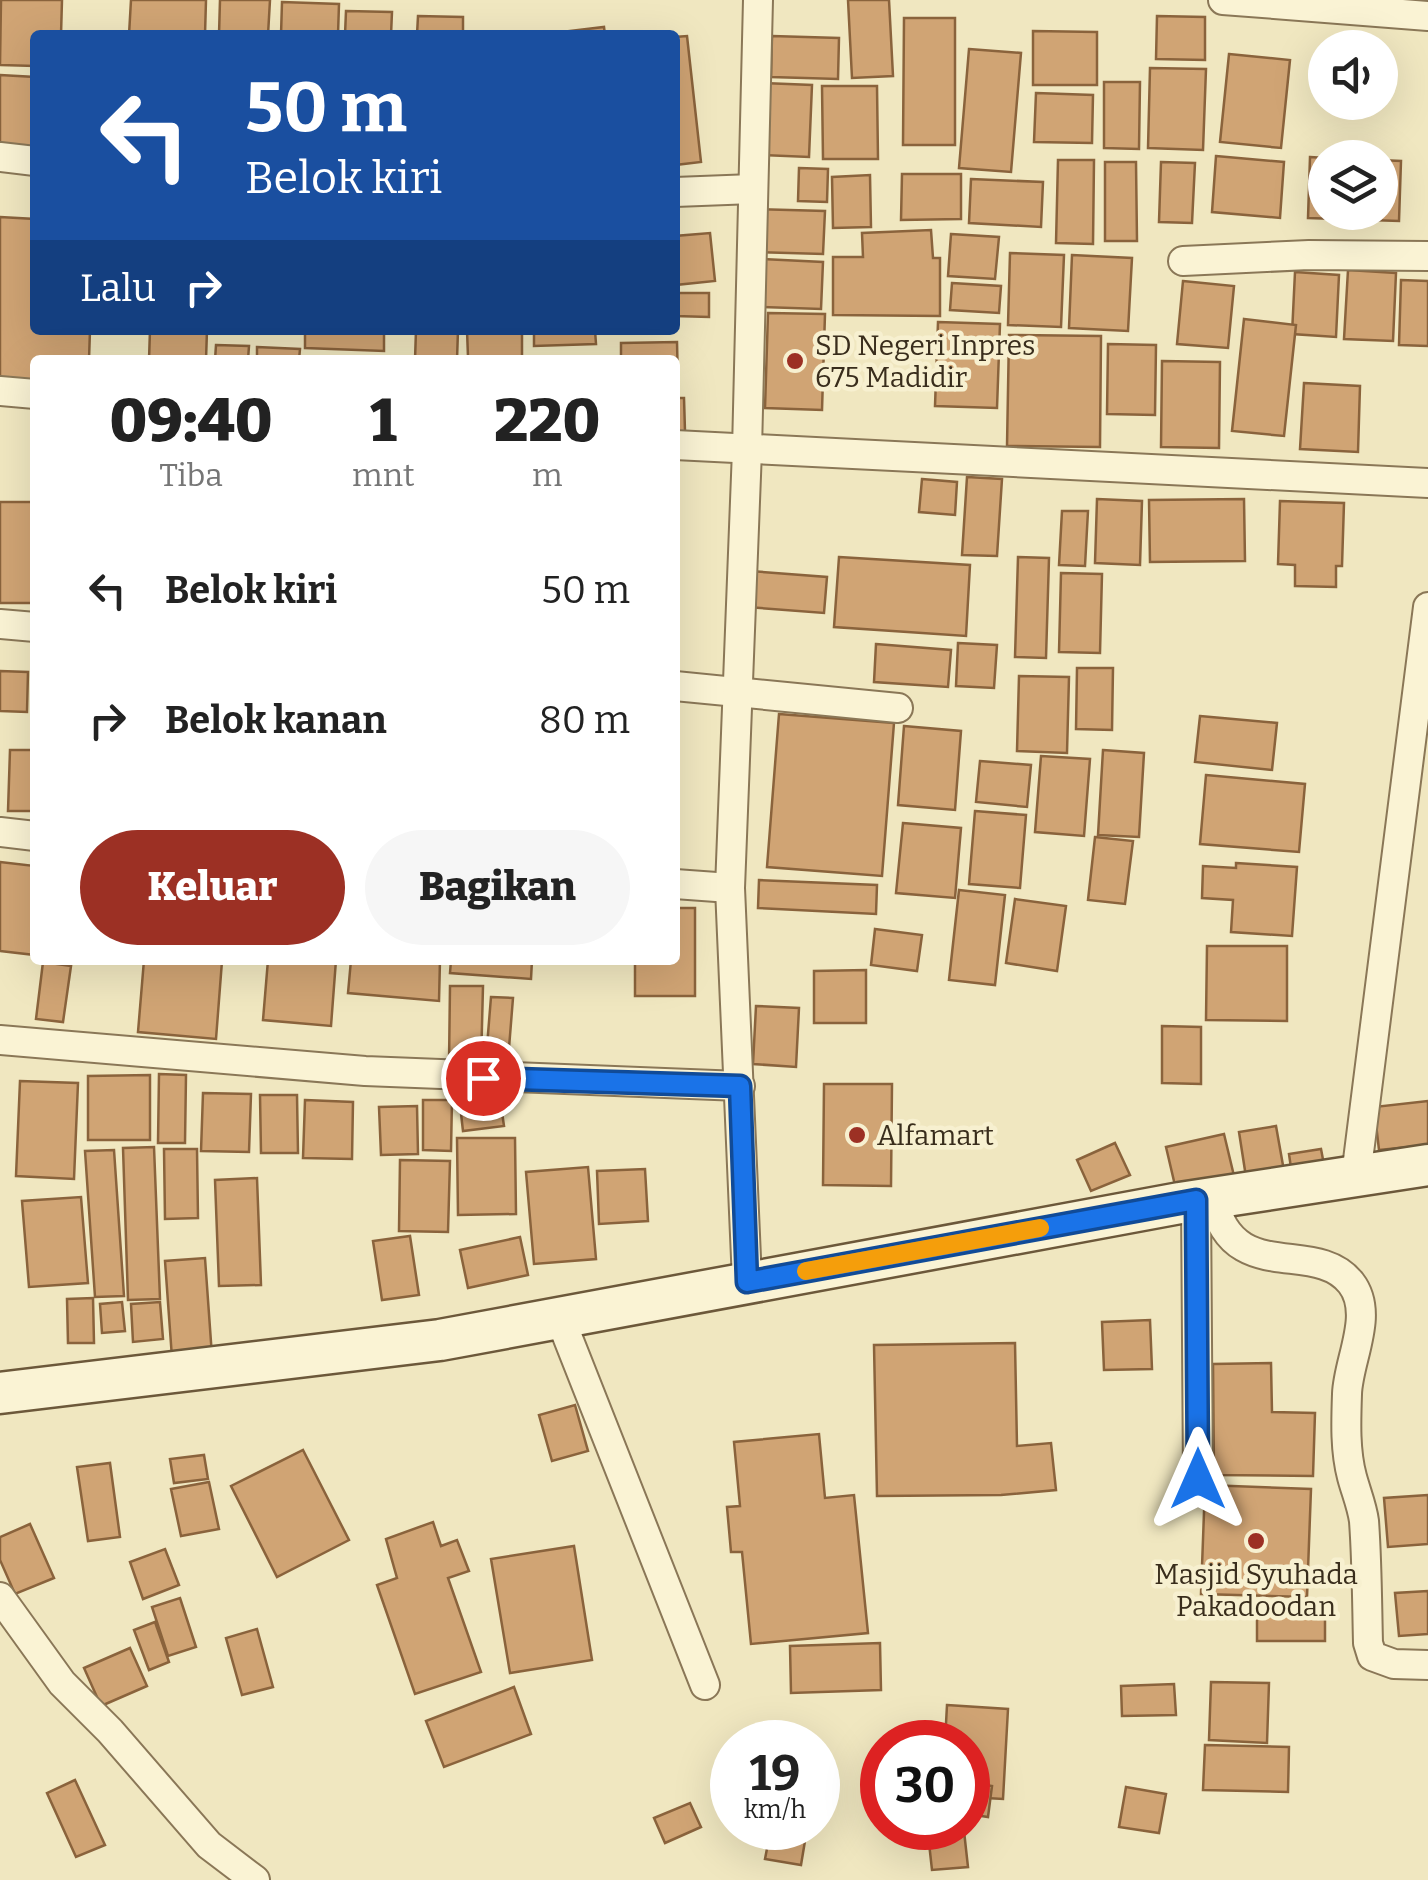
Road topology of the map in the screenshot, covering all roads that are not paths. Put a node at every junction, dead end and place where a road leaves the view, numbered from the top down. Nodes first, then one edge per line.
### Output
1 (758, 0) edge
2 (1223, 0) edge
3 (1428, 16) edge
4 (0, 157) edge
5 (30, 160) edge
6 (753, 189) junction
7 (680, 192) edge
8 (1428, 256) edge
9 (1182, 260) dead end
10 (0, 391) edge
11 (30, 394) edge
12 (680, 445) edge
13 (747, 450) junction
14 (1428, 483) edge
15 (1428, 607) edge
16 (0, 624) edge
17 (30, 627) edge
18 (680, 686) edge
19 (736, 692) junction
20 (898, 708) dead end
21 (0, 832) edge
22 (30, 835) edge
23 (680, 884) edge
24 (730, 888) junction
25 (0, 1040) edge
26 (740, 1086) junction
27 (1428, 1165) edge
28 (1356, 1176) junction
29 (1205, 1199) junction
30 (747, 1282) junction
31 (560, 1318) junction
32 (0, 1393) edge
33 (1198, 1479) dead end
34 (0, 1597) edge
35 (1428, 1665) edge
36 (705, 1685) dead end
37 (255, 1880) edge

1 - 6 street
2 - 3 street
4 - 5 street
6 - 7 street
6 - 13 street
8 - 9 street
10 - 11 street
12 - 13 street
13 - 14 street
13 - 19 street
15 - 28 street
16 - 17 street
18 - 19 street
19 - 20 street
19 - 24 street
21 - 22 street
23 - 24 street
24 - 26 street
25 - 26 street
26 - 30 street
27 - 28 street
28 - 29 street
29 - 30 street
29 - 33 street
29 - 35 street
30 - 31 street
31 - 32 street
31 - 36 street
34 - 37 street

